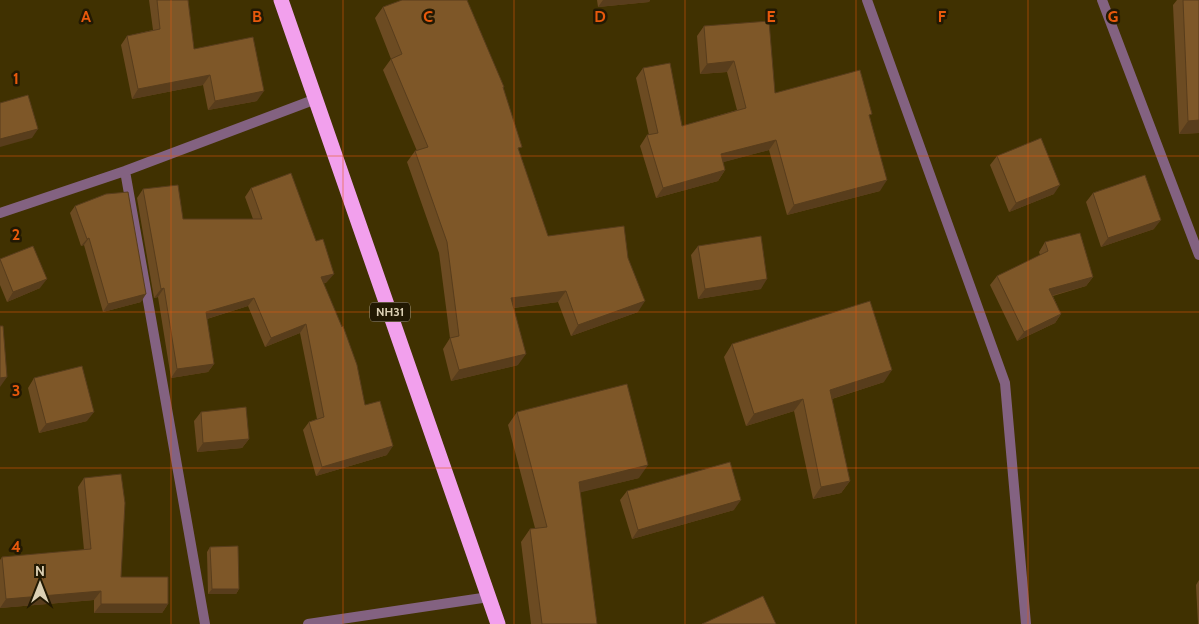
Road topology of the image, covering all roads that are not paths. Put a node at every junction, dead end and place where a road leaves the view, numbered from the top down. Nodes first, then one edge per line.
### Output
1 (281, 0) edge
2 (867, 0) edge
3 (1102, 0) edge
4 (316, 99) junction
5 (125, 171) junction
6 (0, 213) edge
7 (1199, 255) edge
8 (489, 597) junction
9 (205, 624) edge
10 (308, 624) edge
11 (498, 624) edge
12 (1026, 624) edge

1 - 4 highway, NH31
2 - 12 street
3 - 7 street
4 - 5 street
4 - 8 highway, NH31
5 - 6 street
5 - 9 street
8 - 10 street
8 - 11 highway, NH31

